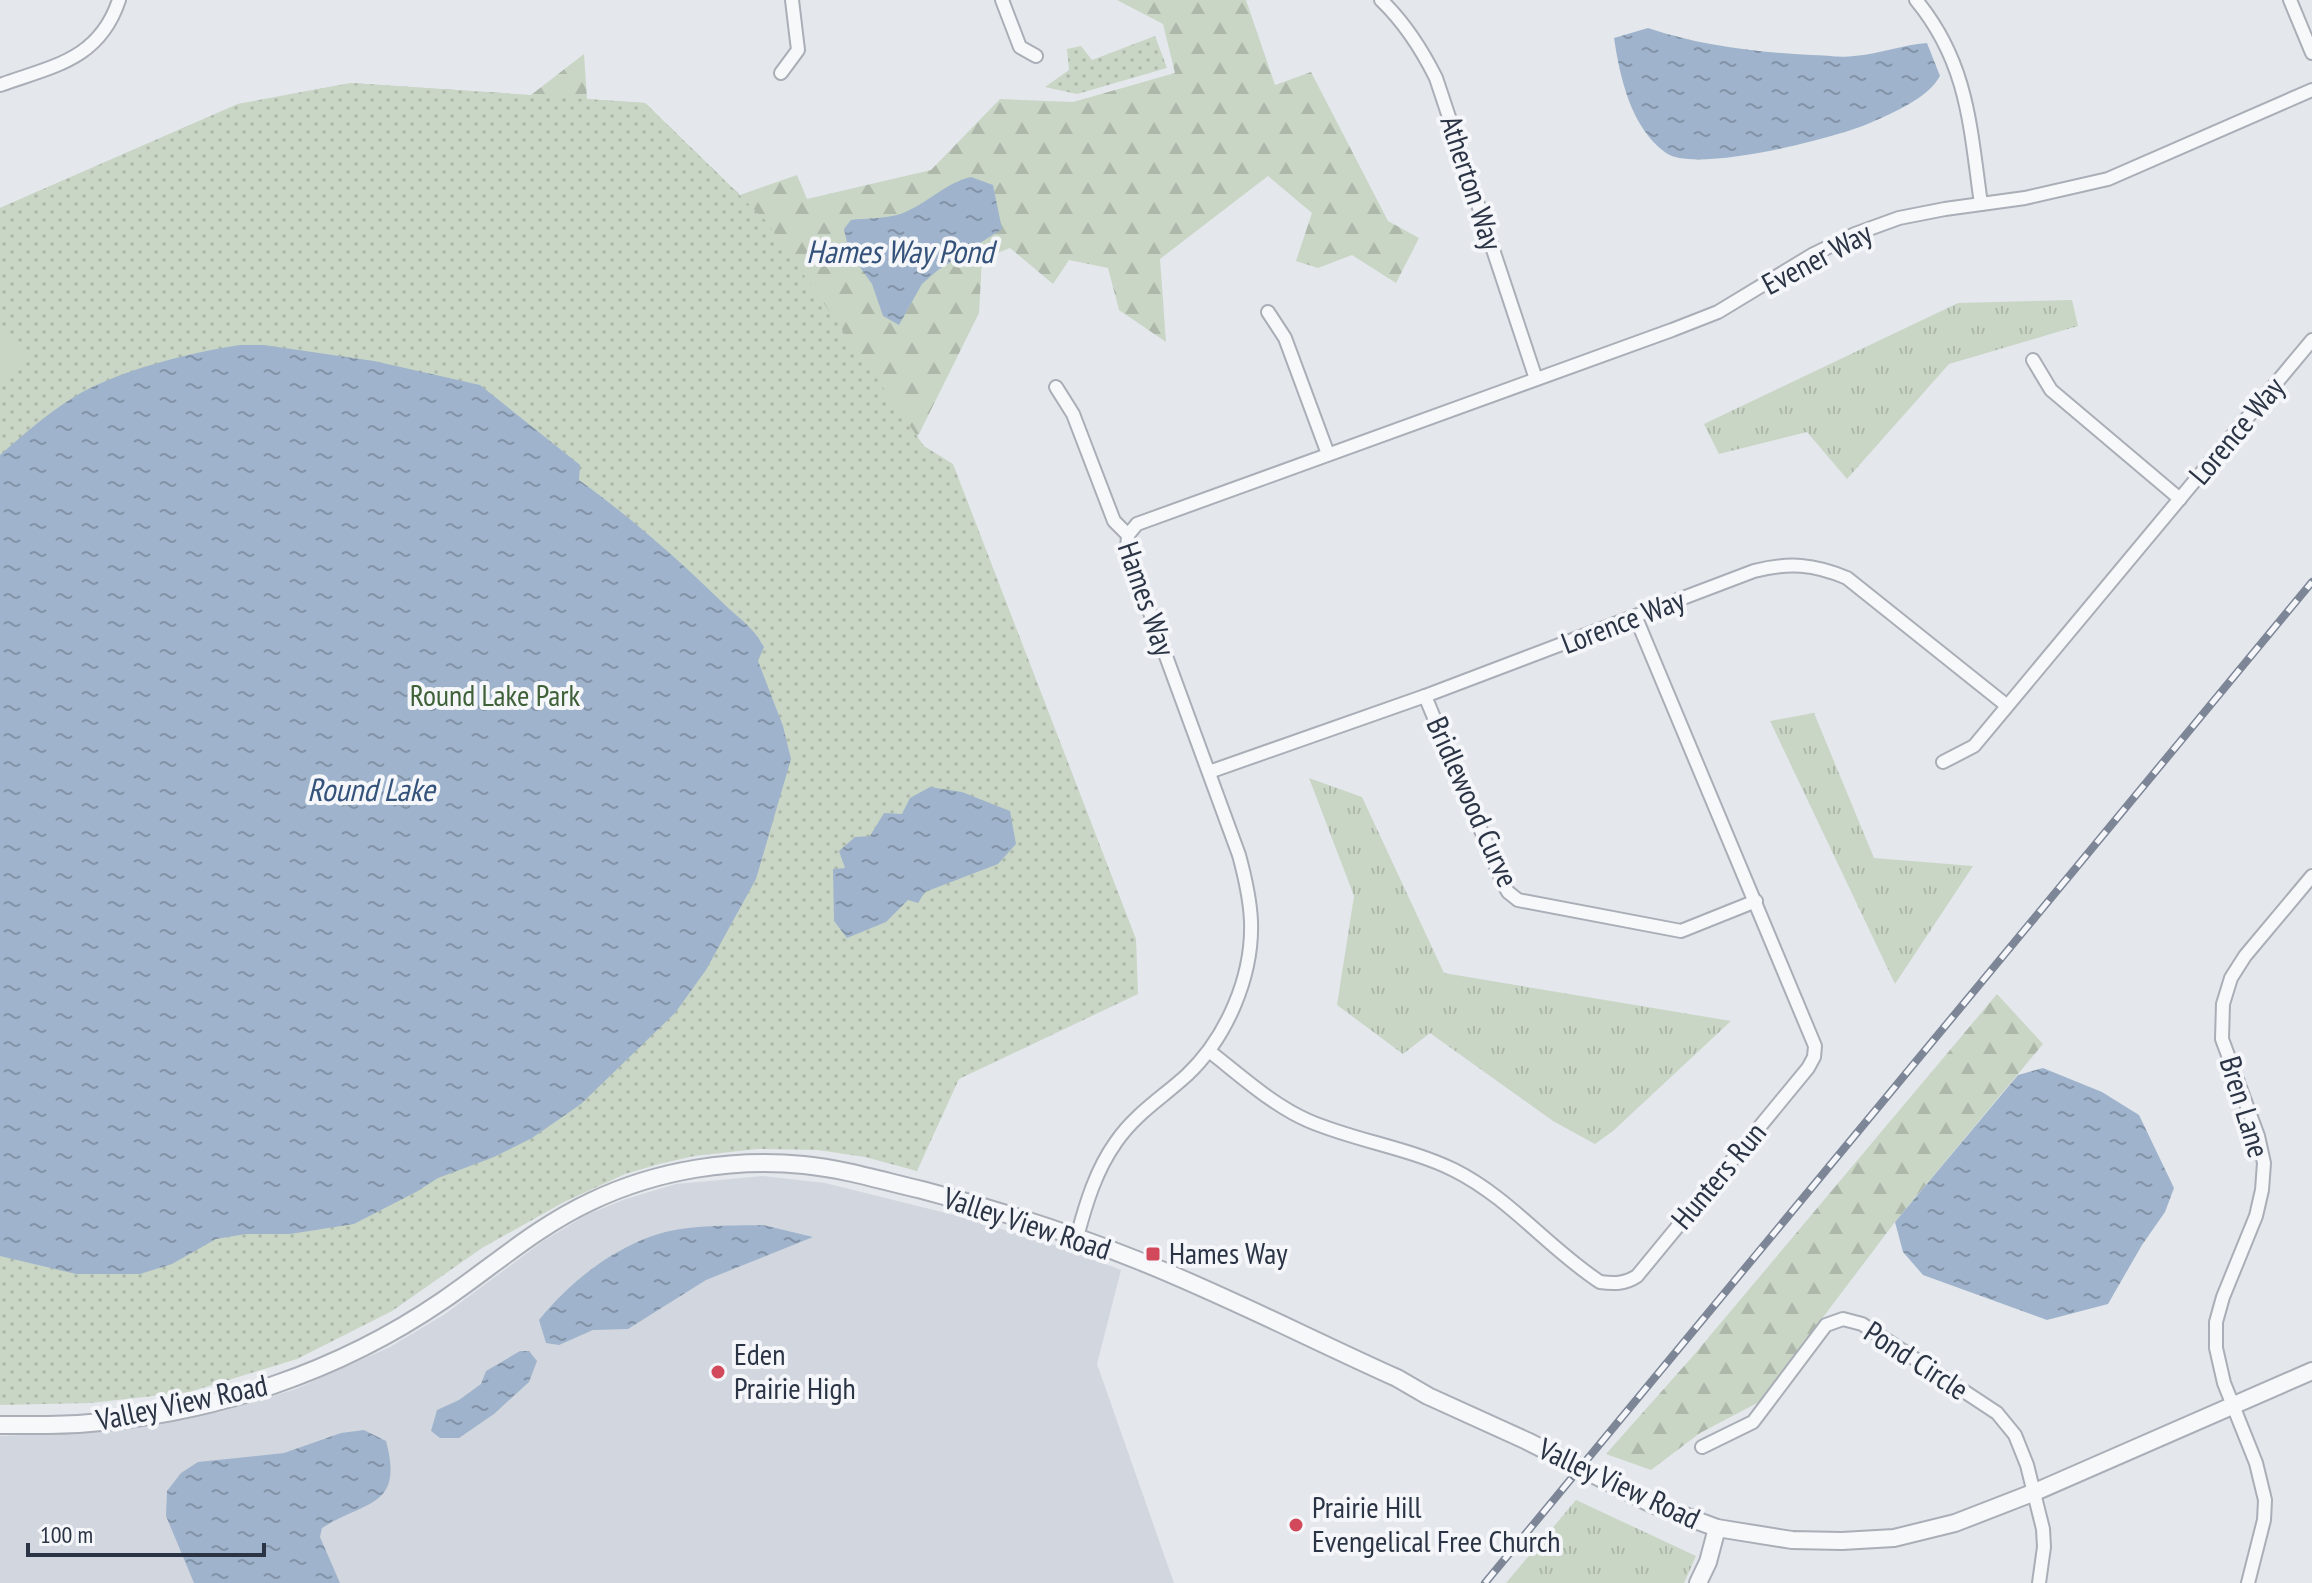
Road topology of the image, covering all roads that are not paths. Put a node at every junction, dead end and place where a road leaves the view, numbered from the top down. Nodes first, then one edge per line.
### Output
1 (119, 0) edge
2 (792, 0) edge
3 (1002, 0) edge
4 (1381, 0) edge
5 (1916, 0) edge
6 (2290, 0) edge
7 (2312, 53) edge
8 (1036, 56) dead end
9 (781, 73) dead end
10 (0, 85) edge
11 (2312, 90) edge
12 (1981, 204) junction
13 (1268, 312) dead end
14 (2312, 340) edge
15 (2033, 360) dead end
16 (1536, 379) junction
17 (1056, 387) dead end
18 (1328, 454) junction
19 (2180, 499) junction
20 (1128, 535) junction
21 (1636, 618) junction
22 (1425, 696) junction
23 (2006, 705) junction
24 (1943, 762) dead end
25 (1209, 772) junction
26 (2312, 876) edge
27 (1756, 901) junction
28 (1209, 1051) junction
29 (1077, 1237) junction
30 (2312, 1371) edge
31 (2235, 1405) junction
32 (0, 1425) edge
33 (1702, 1447) dead end
34 (2035, 1492) junction
35 (1717, 1528) junction
36 (1698, 1583) edge
37 (2039, 1583) edge
38 (2248, 1583) edge

1 - 10 street
2 - 9 street
3 - 8 street
4 - 16 street, Atherton Way
5 - 12 street
6 - 7 street
11 - 12 street, Evener Way
12 - 16 street, Evener Way
13 - 18 street
14 - 19 street, Lorence Way
15 - 19 street
16 - 18 street, Evener Way
17 - 20 street, Hames Way
18 - 20 street, Evener Way
19 - 23 street, Lorence Way
20 - 25 street, Hames Way
21 - 22 street, Lorence Way
21 - 23 street, Lorence Way
21 - 27 street, Hunters Run
22 - 25 street, Lorence Way
22 - 27 street, Bridlewood Curve
23 - 24 street, Lorence Way
25 - 28 street, Hames Way
26 - 31 street, Bren Lane
27 - 28 street, Hunters Run
28 - 29 street, Hames Way
29 - 32 street, Valley View Road
29 - 35 street, Valley View Road
30 - 31 street, Valley View Road
31 - 34 street, Valley View Road
31 - 38 street, Bren Lane
33 - 34 street, Pond Circle
34 - 35 street, Valley View Road
34 - 37 street
35 - 36 street

